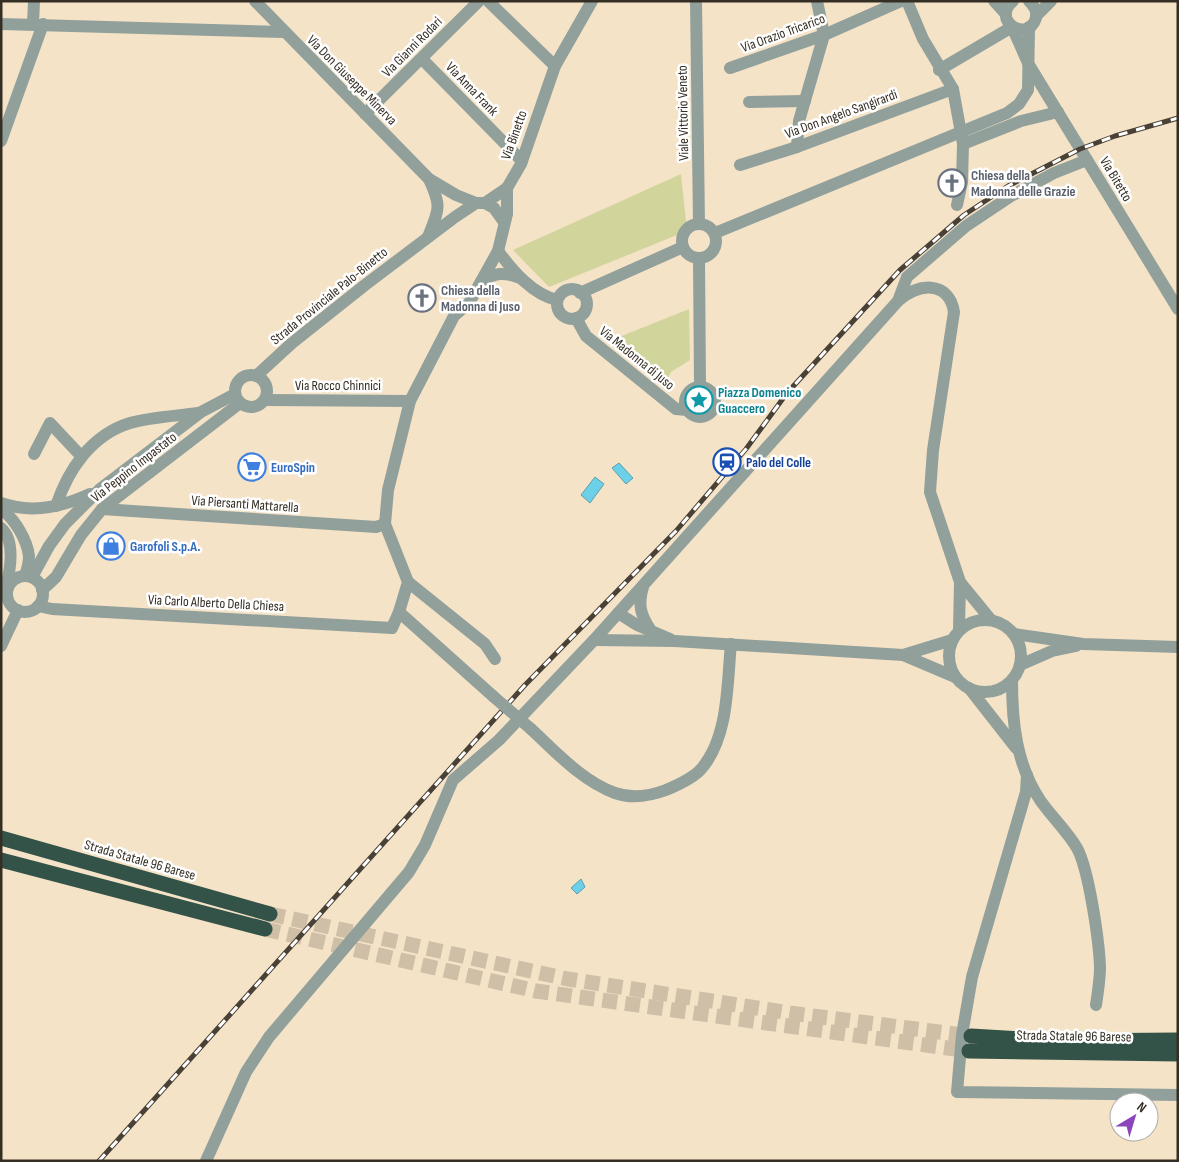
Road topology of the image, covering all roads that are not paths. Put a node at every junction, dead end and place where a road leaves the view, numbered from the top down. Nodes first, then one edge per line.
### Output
1 (34, 1) edge
2 (255, 1) edge
3 (479, 1) edge
4 (488, 1) edge
5 (592, 1) edge
6 (696, 1) edge
7 (817, 1) edge
8 (901, 1) edge
9 (907, 1) edge
10 (994, 1) edge
11 (1051, 1) edge
12 (1034, 2) edge
13 (1010, 5) edge
14 (1036, 16) junction
15 (1, 24) edge
16 (38, 24) junction
17 (1012, 26) junction
18 (1029, 27) junction
19 (284, 32) junction
20 (824, 35) junction
21 (422, 59) junction
22 (1029, 65) junction
23 (555, 66) junction
24 (730, 68) dead end
25 (940, 70) junction
26 (953, 90) junction
27 (805, 101) junction
28 (749, 102) dead end
29 (1058, 112) junction
30 (365, 114) junction
31 (962, 138) junction
32 (1, 141) edge
33 (797, 147) junction
34 (1087, 160) junction
35 (522, 161) junction
36 (740, 165) dead end
37 (429, 179) junction
38 (507, 188) junction
39 (480, 203) junction
40 (957, 206) dead end
41 (504, 222) junction
42 (699, 224) junction
43 (715, 234) junction
44 (425, 240) junction
45 (683, 247) junction
46 (498, 251) junction
47 (699, 258) junction
48 (522, 279) junction
49 (479, 284) junction
50 (580, 293) junction
51 (557, 300) junction
52 (898, 301) junction
53 (1178, 309) edge
54 (576, 318) junction
55 (256, 376) junction
56 (700, 387) junction
57 (237, 398) junction
58 (265, 400) junction
59 (410, 401) junction
60 (687, 410) junction
61 (201, 412) junction
62 (34, 454) dead end
63 (81, 456) junction
64 (100, 489) junction
65 (1, 503) edge
66 (56, 506) junction
67 (1, 509) edge
68 (102, 510) junction
69 (385, 524) junction
70 (1, 528) edge
71 (29, 577) junction
72 (408, 582) junction
73 (960, 582) junction
74 (644, 584) junction
75 (42, 590) junction
76 (1, 602) edge
77 (38, 606) junction
78 (18, 610) junction
79 (399, 612) junction
80 (618, 613) junction
81 (991, 620) junction
82 (650, 629) junction
83 (1014, 634) junction
84 (955, 635) junction
85 (594, 640) junction
86 (631, 640) junction
87 (675, 641) junction
88 (730, 644) junction
89 (1083, 644) junction
90 (1, 646) edge
91 (1178, 647) edge
92 (902, 655) junction
93 (496, 659) dead end
94 (1020, 665) junction
95 (955, 677) junction
96 (1012, 680) junction
97 (969, 688) junction
98 (1018, 752) junction
99 (1027, 775) junction
100 (1, 838) edge
101 (1, 860) edge
102 (270, 914) tunnel mouth
103 (265, 929) tunnel mouth
104 (1096, 1005) dead end
105 (1178, 1040) edge
106 (1178, 1054) edge
107 (1178, 1095) edge
108 (206, 1161) edge

1 - 16 street
2 - 19 street, Via Don Giuseppe Minerva
3 - 21 street, Via Gianni Rodari
4 - 23 street
5 - 23 street, Via Binetto
6 - 42 street, Viale Vittorio Veneto
7 - 20 street
8 - 20 street, Via Orazio Tricarico
9 - 25 street
10 - 13 street, Via Bitetto
11 - 14 street
12 - 14 street
13 - 17 street, Via Bitetto
14 - 18 street
15 - 16 street
16 - 19 street
16 - 32 street
17 - 18 street
17 - 22 street, Via Bitetto
17 - 25 street
18 - 22 street
19 - 30 street, Via Don Giuseppe Minerva
20 - 24 street, Via Orazio Tricarico
20 - 27 street
21 - 30 street, Via Gianni Rodari
21 - 35 street, Via Anna Frank
22 - 29 street, Via Bitetto
22 - 31 street
23 - 35 street, Via Binetto
25 - 26 street
26 - 31 street
26 - 33 street, Via Don Angelo Sangirardi
27 - 28 street
27 - 33 street
29 - 31 street
29 - 34 street, Via Bitetto
30 - 37 street, Via Don Giuseppe Minerva
31 - 40 street
31 - 43 street
33 - 36 street, Via Don Angelo Sangirardi
34 - 52 street
34 - 53 street, Via Bitetto
35 - 38 street, Via Binetto
37 - 39 street
37 - 44 street
38 - 39 street, Via Binetto
38 - 41 street
39 - 41 street
39 - 44 street, Via Binetto
41 - 46 street
42 - 43 street
42 - 45 street
43 - 47 street
44 - 55 street, Strada Provinciale Palo-Binetto
45 - 47 street
45 - 50 street
46 - 48 street
46 - 49 street
47 - 56 street
48 - 49 street
48 - 51 street
49 - 59 street
50 - 51 street
50 - 54 street
51 - 54 street, Via Madonna di Juso
52 - 73 street
52 - 74 street
54 - 60 street, Via Madonna di Juso
55 - 57 street
55 - 58 street
56 - 60 street
56 - 60 street
57 - 58 street
57 - 61 street
57 - 68 street, Via Peppino Impastato
58 - 59 street, Via Rocco Chinnici
59 - 69 street
61 - 63 street
61 - 64 street
62 - 63 street
63 - 66 street
64 - 66 street
64 - 71 street
65 - 66 street
67 - 71 street
68 - 69 street, Via Piersanti Mattarella
68 - 75 street, Via Peppino Impastato
69 - 72 street
70 - 76 street
71 - 75 street
71 - 78 street
72 - 79 street
72 - 93 street
73 - 81 street
73 - 84 street
74 - 80 street
74 - 82 street
75 - 77 street
77 - 78 street
77 - 79 street, Via Carlo Alberto Della Chiesa
78 - 90 street
79 - 88 street, bridge
80 - 82 street
80 - 85 street
80 - 86 street
81 - 83 street
81 - 84 street
82 - 87 street
83 - 89 street
83 - 94 street
84 - 92 street
84 - 95 street
85 - 86 street
85 - 108 street
86 - 87 street
87 - 88 street
88 - 92 street
89 - 91 street
89 - 94 street
92 - 95 street
94 - 96 street
95 - 97 street
96 - 97 street
96 - 98 street
97 - 98 street
98 - 99 street
99 - 104 street
99 - 107 street
100 - 102 highway, Strada Statale 96 Barese
101 - 103 highway
105 - 106 highway, Strada Statale 96 Barese

